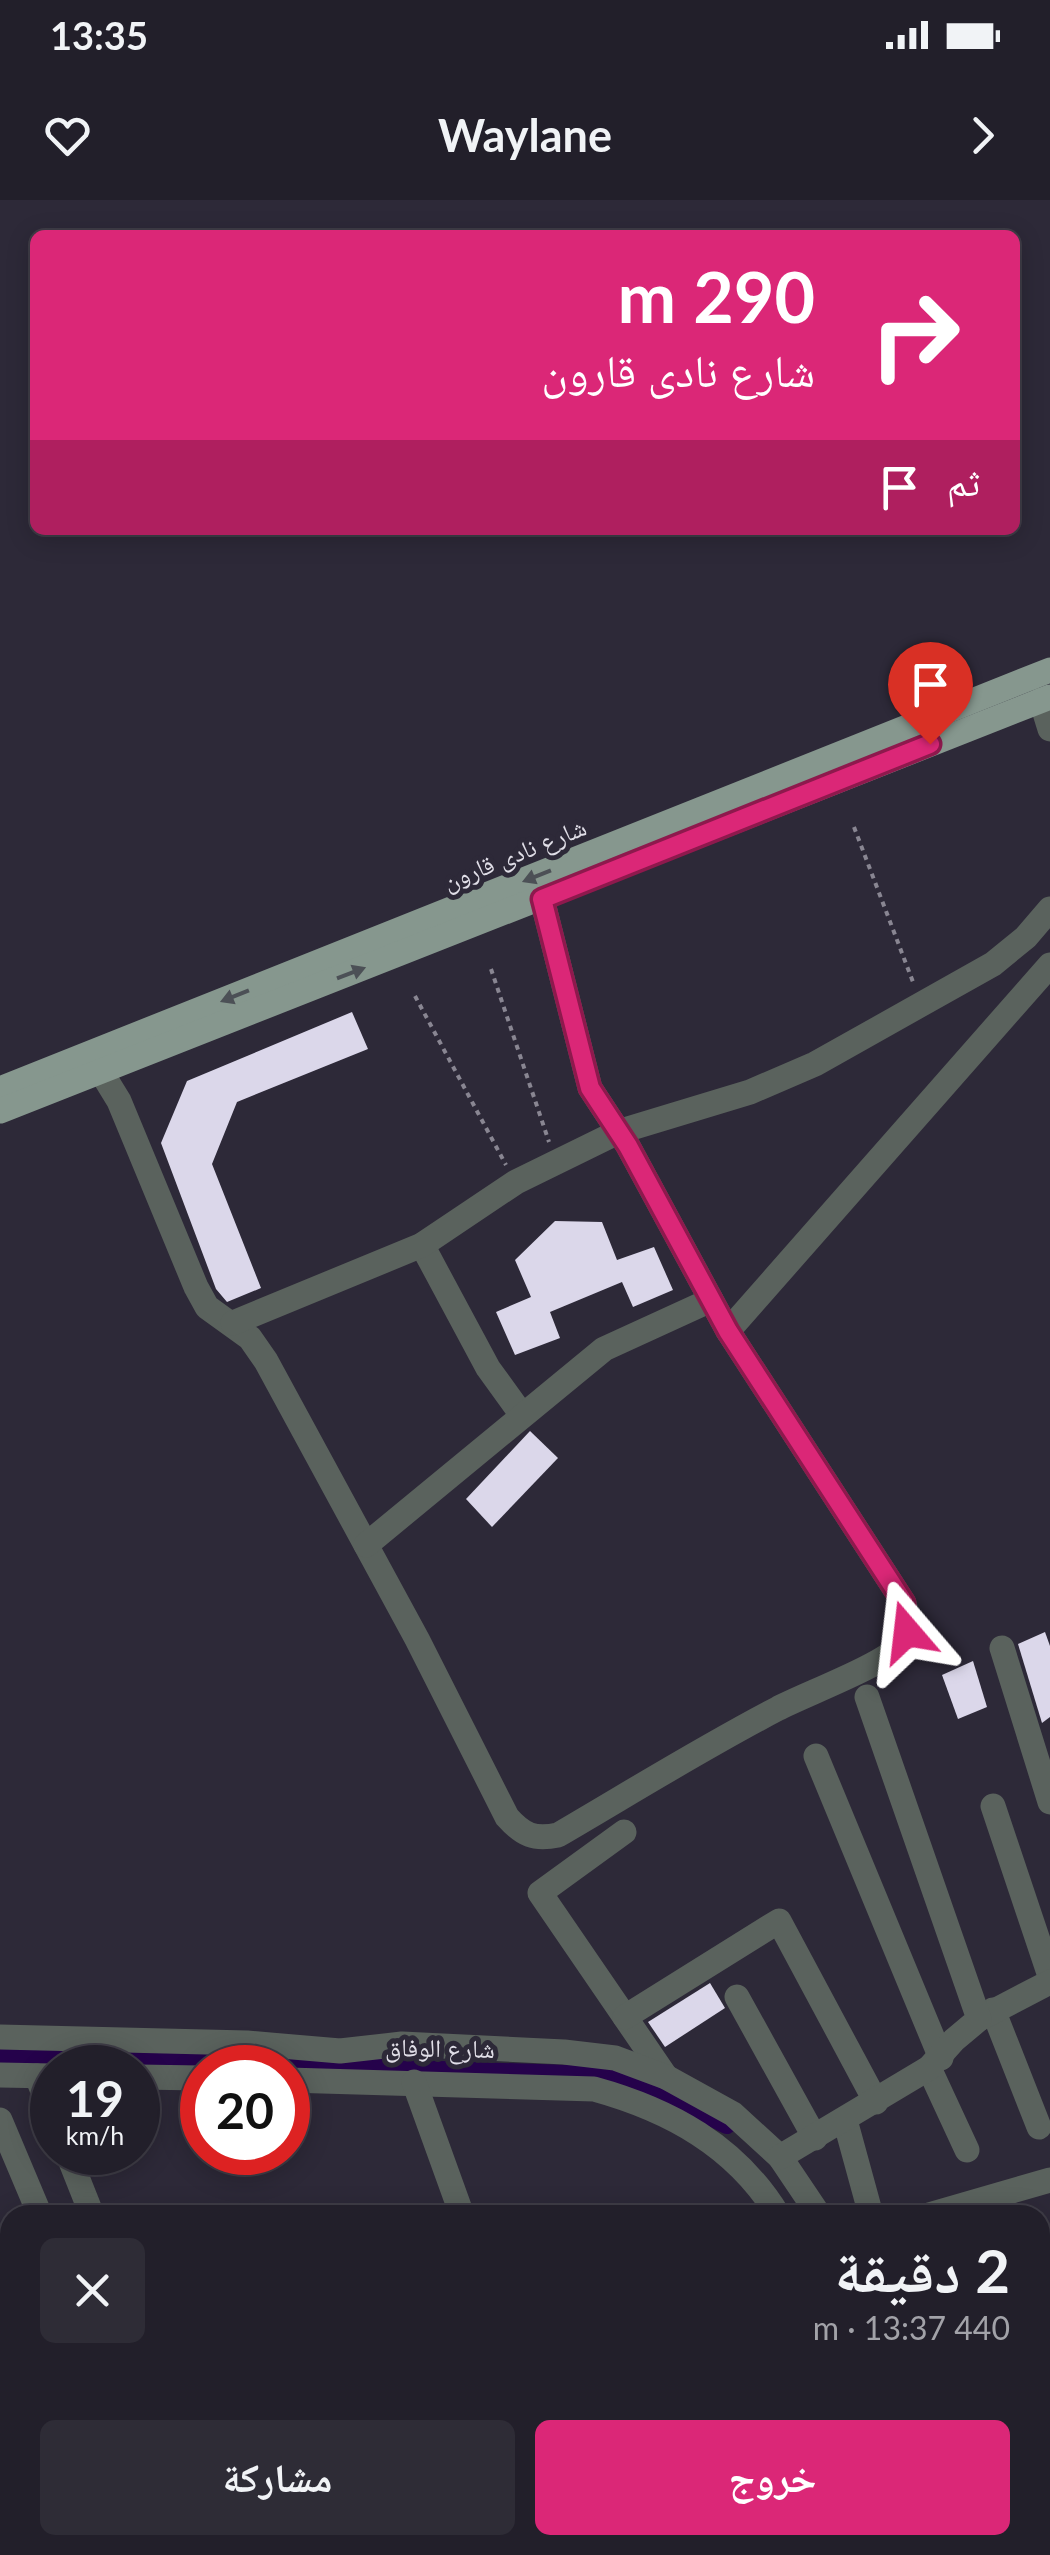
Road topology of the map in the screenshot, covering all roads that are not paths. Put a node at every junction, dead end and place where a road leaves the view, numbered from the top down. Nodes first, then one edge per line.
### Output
1 (1050, 670) edge
2 (1046, 699) edge
3 (1050, 729) edge
4 (815, 778) junction
5 (542, 899) junction
6 (1050, 909) edge
7 (1050, 966) edge
8 (97, 1061) junction
9 (0, 1089) edge
10 (0, 1111) edge
11 (618, 1132) junction
12 (422, 1245) junction
13 (711, 1300) junction
14 (232, 1324) junction
15 (728, 1331) junction
16 (522, 1415) junction
17 (366, 1545) junction
18 (1002, 1648) dead end
19 (868, 1697) dead end
20 (816, 1756) dead end
21 (1043, 1756) edge
22 (1050, 1802) edge
23 (993, 1806) dead end
24 (624, 1832) dead end
25 (1050, 1979) edge
26 (738, 1997) dead end
27 (986, 2014) junction
28 (625, 2017) junction
29 (0, 2037) edge
30 (935, 2063) junction
31 (0, 2076) edge
32 (30, 2076) edge
33 (666, 2077) junction
34 (310, 2080) edge
35 (414, 2082) junction
36 (876, 2102) junction
37 (0, 2120) edge
38 (845, 2120) junction
39 (1039, 2127) dead end
40 (815, 2138) junction
41 (967, 2150) dead end
42 (780, 2157) junction
43 (76, 2175) edge
44 (1050, 2180) edge
45 (36, 2205) edge
46 (88, 2205) edge
47 (458, 2205) edge
48 (770, 2205) edge
49 (812, 2205) edge
50 (868, 2205) edge
51 (964, 2205) edge

1 - 4 main road, شارع نادى قارون
2 - 3 street
2 - 4 main road, شارع نادى قارون
4 - 5 main road, شارع نادى قارون
4 -> 8 main road, شارع نادى قارون
8 -> 5 main road, شارع نادى قارون
5 - 11 street
6 - 11 street
7 - 15 street
8 - 9 main road, شارع نادى قارون
8 - 10 main road, شارع نادى قارون
8 - 14 street
11 - 12 street
11 - 13 street
12 - 14 street
12 - 16 street
13 - 15 street
13 - 16 street
14 - 17 street
15 - 17 street
16 - 17 street
18 - 21 street
19 - 27 street
20 - 30 street
21 - 22 street
23 - 25 street
24 - 28 street
25 - 27 street
26 - 40 street
27 - 30 street
27 - 39 street
28 - 33 street
28 - 36 street
29 - 33 street, شارع الوفاق
30 - 36 street
30 - 41 street
31 - 32 street
33 - 42 street, شارع الوفاق
34 - 35 street, شارع الوفاق
35 - 47 street
35 - 48 street, شارع الوفاق
36 - 38 street
37 - 45 street
38 - 40 street
38 - 50 street
40 - 42 street
42 - 49 street, شارع الوفاق
43 - 46 street
44 - 51 street

